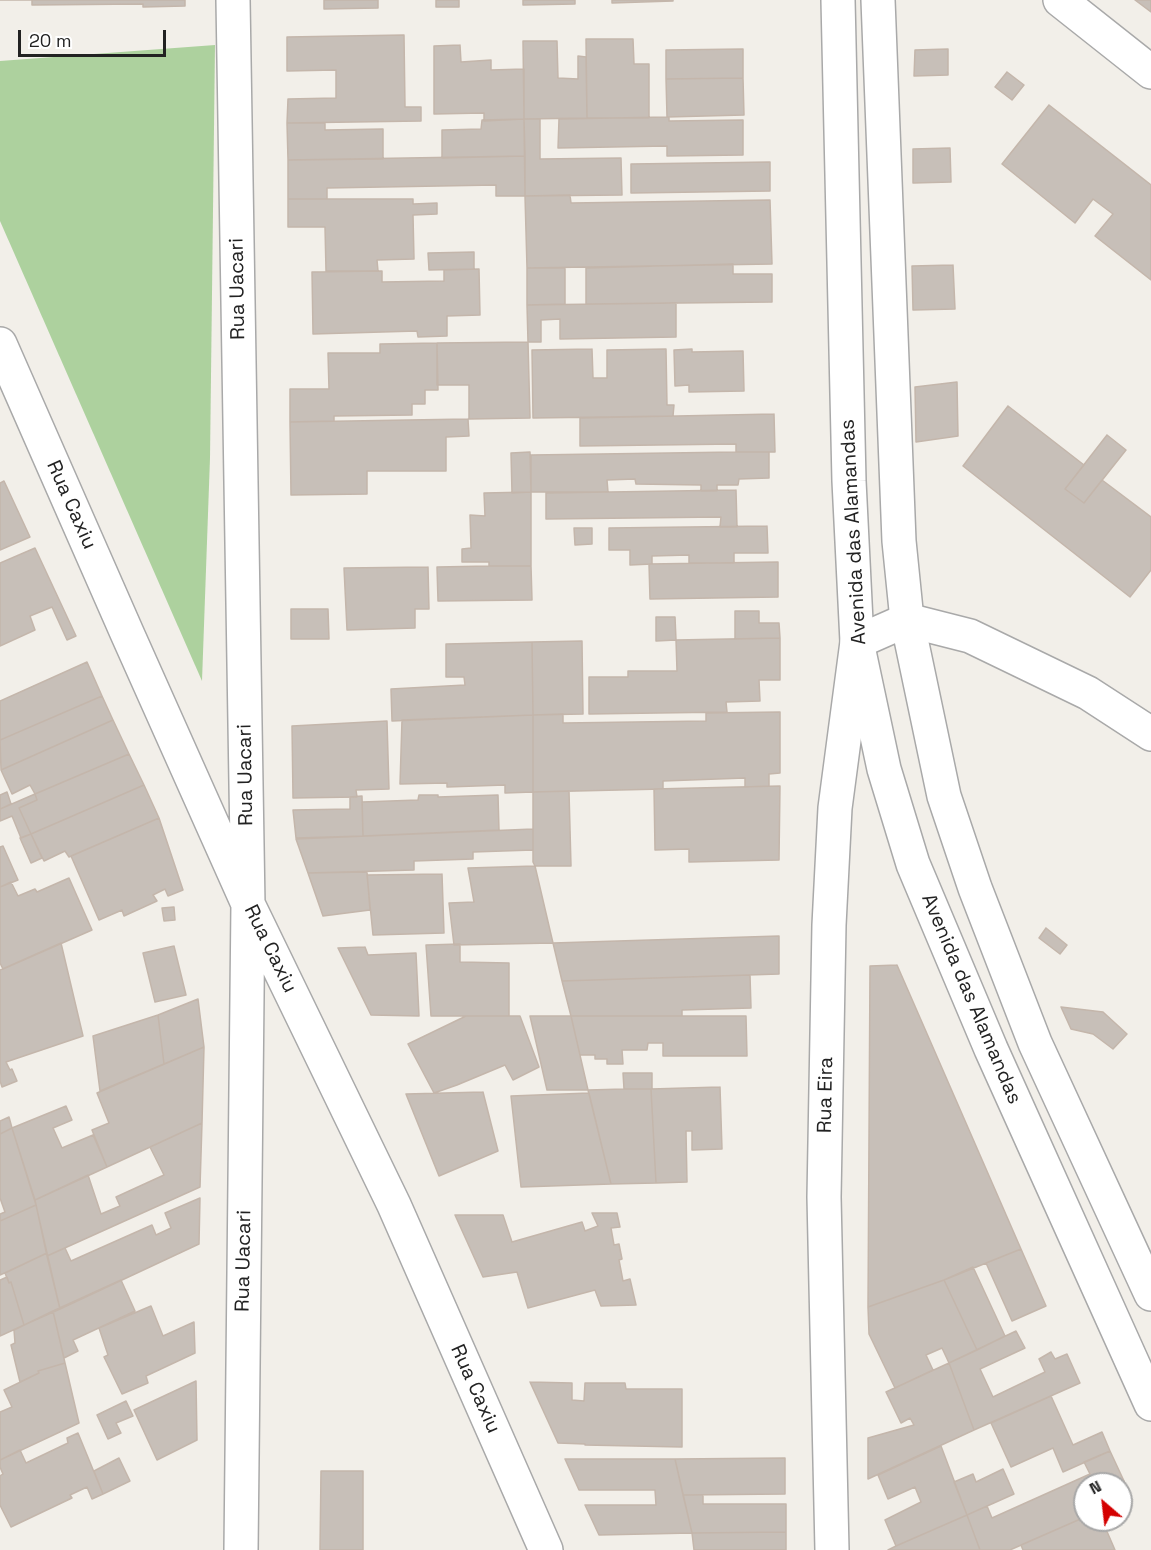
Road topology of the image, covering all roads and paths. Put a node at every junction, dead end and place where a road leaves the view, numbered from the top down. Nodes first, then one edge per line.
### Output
1 (233, 0) edge
2 (838, 0) edge
3 (878, 0) edge
4 (1060, 0) edge
5 (1151, 72) edge
6 (0, 344) edge
7 (908, 620) junction
8 (857, 642) junction
9 (1151, 734) edge
10 (248, 904) junction
11 (1151, 1294) edge
12 (1151, 1404) edge
13 (241, 1550) edge
14 (546, 1550) edge
15 (832, 1550) edge

1 - 10 street, Rua Uacari
2 - 8 street, Avenida das Alamandas
3 - 7 street
4 - 5 street
6 - 10 street, Rua Caxiu
7 - 8 street
7 - 9 street
7 - 11 street
8 - 12 street, Avenida das Alamandas
8 - 15 street, Rua Eira
10 - 13 street, Rua Uacari
10 - 14 street, Rua Caxiu

